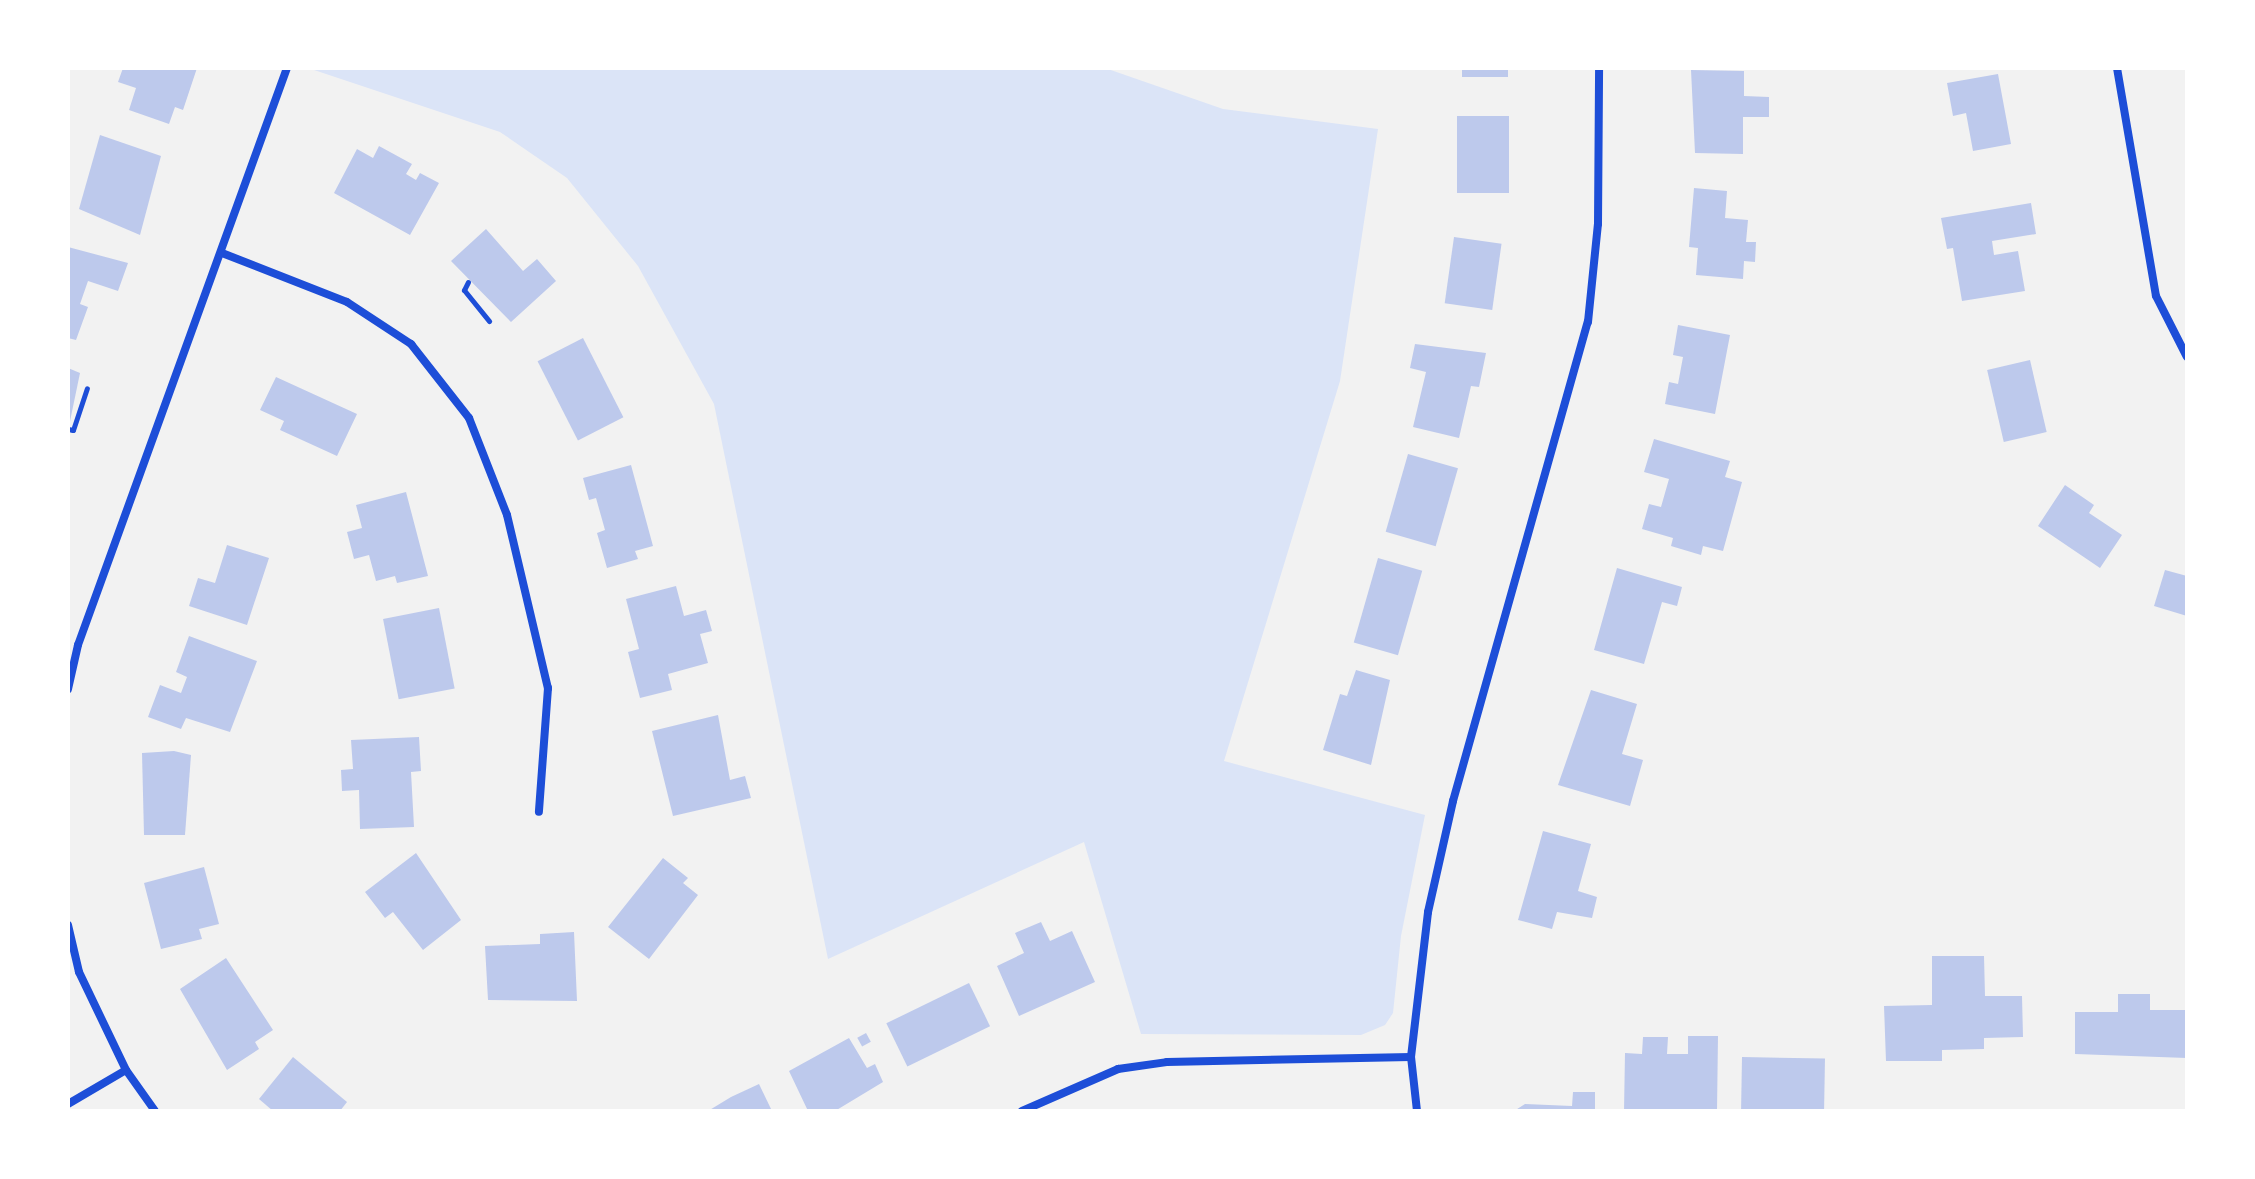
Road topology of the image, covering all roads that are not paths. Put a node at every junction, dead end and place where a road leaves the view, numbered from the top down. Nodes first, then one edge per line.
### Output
1 (287, 68) edge
2 (1599, 68) edge
3 (2117, 68) edge
4 (222, 253) junction
5 (2187, 357) edge
6 (68, 689) edge
7 (539, 812) dead end
8 (68, 925) edge
9 (1411, 1057) junction
10 (126, 1070) junction
11 (68, 1104) edge
12 (155, 1111) edge
13 (1022, 1111) edge
14 (1417, 1111) edge

1 - 4 street
2 - 9 street
3 - 5 street
4 - 6 street
4 - 7 street
8 - 10 street
9 - 13 street
9 - 14 street
10 - 11 street
10 - 12 street

